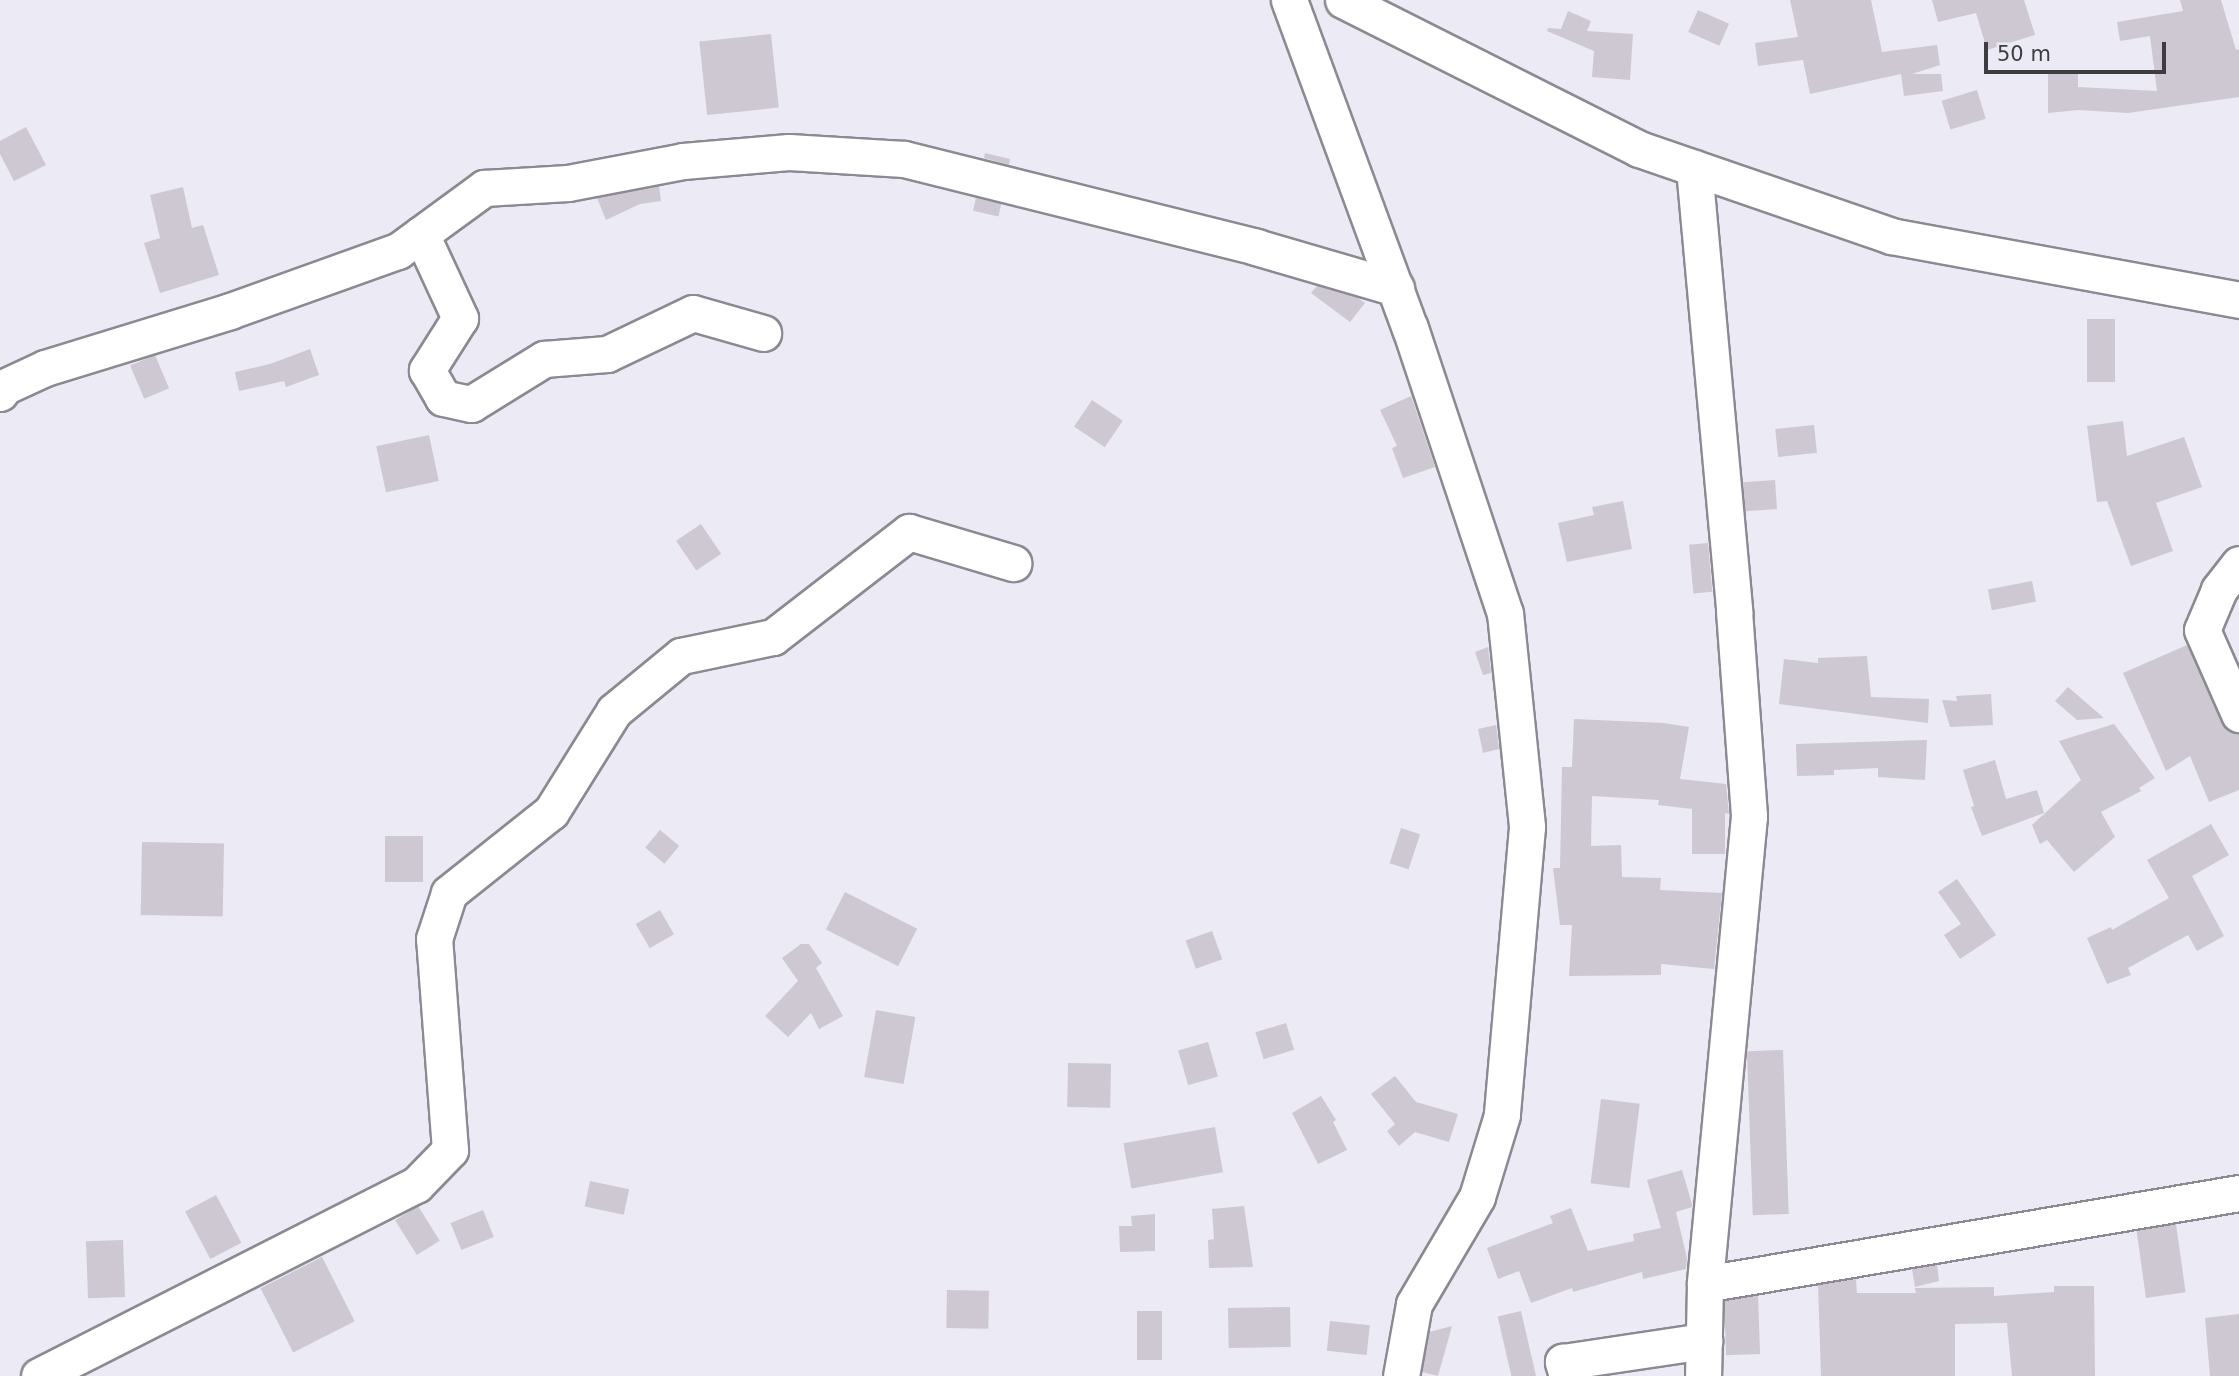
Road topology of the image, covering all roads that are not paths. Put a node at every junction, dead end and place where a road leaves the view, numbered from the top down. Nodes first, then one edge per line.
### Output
1 (1289, 0) edge
2 (1343, 0) edge
3 (1694, 168) junction
4 (421, 234) junction
5 (1396, 288) junction
6 (2239, 300) edge
7 (763, 333) dead end
8 (0, 393) edge
9 (1013, 563) dead end
10 (2239, 564) edge
11 (2239, 714) edge
12 (2239, 1193) edge
13 (1705, 1284) junction
14 (1704, 1341) junction
15 (39, 1376) edge
16 (1401, 1376) edge
17 (1567, 1376) edge
18 (1703, 1376) edge

1 - 5 street
2 - 3 street
3 - 6 street
3 - 13 street
4 - 5 street
4 - 7 street
4 - 8 street
5 - 16 street
9 - 15 street
10 - 11 street
12 - 13 street
13 - 14 street
14 - 17 street
14 - 18 street

